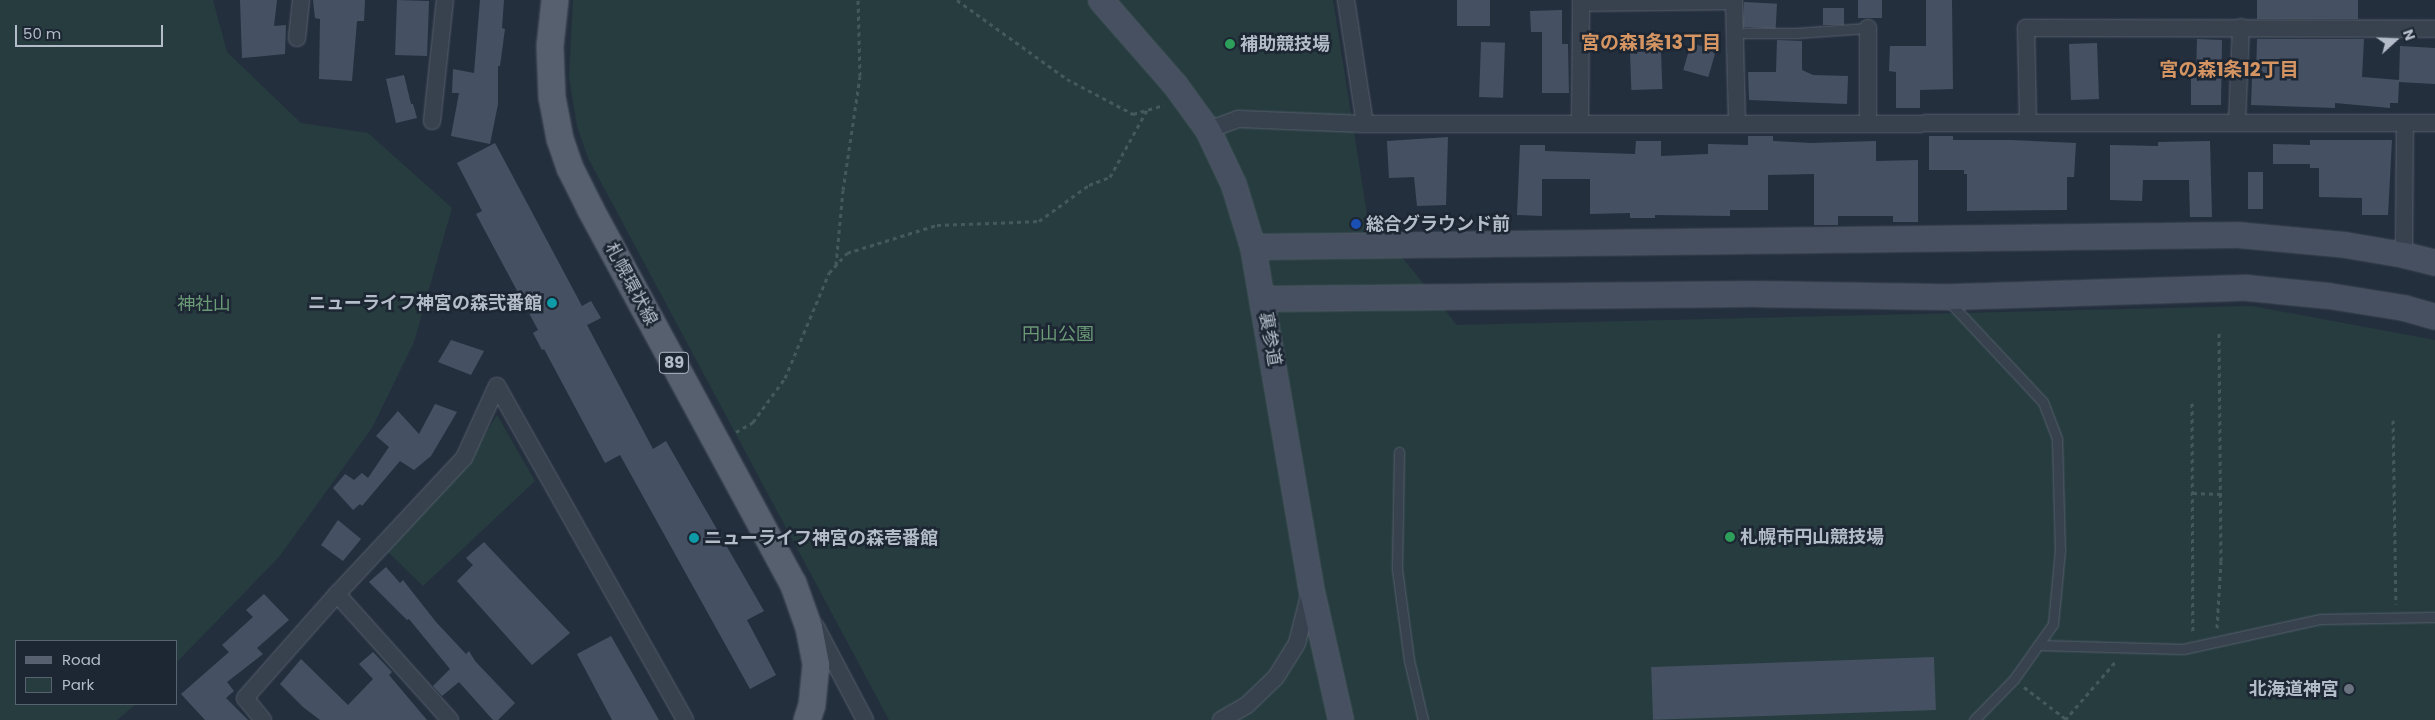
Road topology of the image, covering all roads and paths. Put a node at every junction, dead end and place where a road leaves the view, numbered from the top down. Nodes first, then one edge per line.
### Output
1 (301, 0) edge
2 (445, 0) edge
3 (555, 0) edge
4 (858, 0) edge
5 (957, 0) edge
6 (1102, 0) edge
7 (1346, 0) edge
8 (2241, 27) junction
9 (1868, 28) joint
10 (2435, 29) edge
11 (1735, 33) junction
12 (297, 38) dead end
13 (1186, 99) junction
14 (1147, 110) junction
15 (432, 121) dead end
16 (2028, 122) junction
17 (2237, 122) junction
18 (1580, 123) junction
19 (1737, 123) junction
20 (1868, 123) junction
21 (2405, 123) junction
22 (2435, 123) edge
23 (1365, 124) junction
24 (1208, 130) junction
25 (1253, 247) junction
26 (2404, 255) junction
27 (2435, 263) edge
28 (836, 266) junction
29 (1953, 297) junction
30 (1264, 299) junction
31 (2435, 317) edge
32 (2219, 330) dead end
33 (2192, 403) dead end
34 (2393, 420) dead end
35 (717, 443) junction
36 (1398, 452) dead end
37 (2193, 493) junction
38 (2221, 494) junction
39 (793, 583) junction
40 (1311, 587) junction
41 (337, 594) junction
42 (2435, 616) edge
43 (2396, 617) junction
44 (2217, 642) junction
45 (2038, 645) junction
46 (2193, 646) junction
47 (2128, 647) junction
48 (2014, 679) junction
49 (263, 720) edge
50 (450, 720) edge
51 (685, 720) edge
52 (807, 720) edge
53 (865, 720) edge
54 (1221, 720) edge
55 (1341, 720) edge
56 (1423, 720) edge
57 (1974, 720) edge
58 (2066, 720) edge

1 - 12 street
2 - 15 street
3 - 35 main road, 札幌環状線 / 89
4 - 28 path
5 - 14 path
6 - 13 street, 裏参道
7 - 23 street
8 - 10 street
8 - 16 street
8 - 17 street
9 - 11 lane
9 - 20 street
11 - 18 street
11 - 19 street
13 - 14 path
13 - 24 street, 裏参道
14 - 28 path
16 - 17 street
16 - 20 street
17 - 21 street
18 - 19 street
18 - 23 street
19 - 20 street
21 - 22 street
21 - 26 street
23 - 24 street
24 - 25 street, 裏参道
25 - 26 street
25 - 30 street, 裏参道
26 - 27 street
28 - 35 path
29 - 30 street
29 - 31 street
29 - 45 lane
30 - 40 street, 裏参道
32 - 38 path
33 - 37 path
34 - 43 path
35 - 39 main road, 札幌環状線 / 89
36 - 56 lane
37 - 38 path
37 - 46 path
38 - 44 path
39 - 52 main road, 札幌環状線 / 89
39 - 53 street
40 - 54 street
40 - 55 street, 裏参道
41 - 49 street
41 - 50 street
41 - 51 street
42 - 43 lane
43 - 44 lane
44 - 46 lane
45 - 47 lane
45 - 48 lane
46 - 47 lane
47 - 58 path
48 - 57 lane
48 - 58 path

